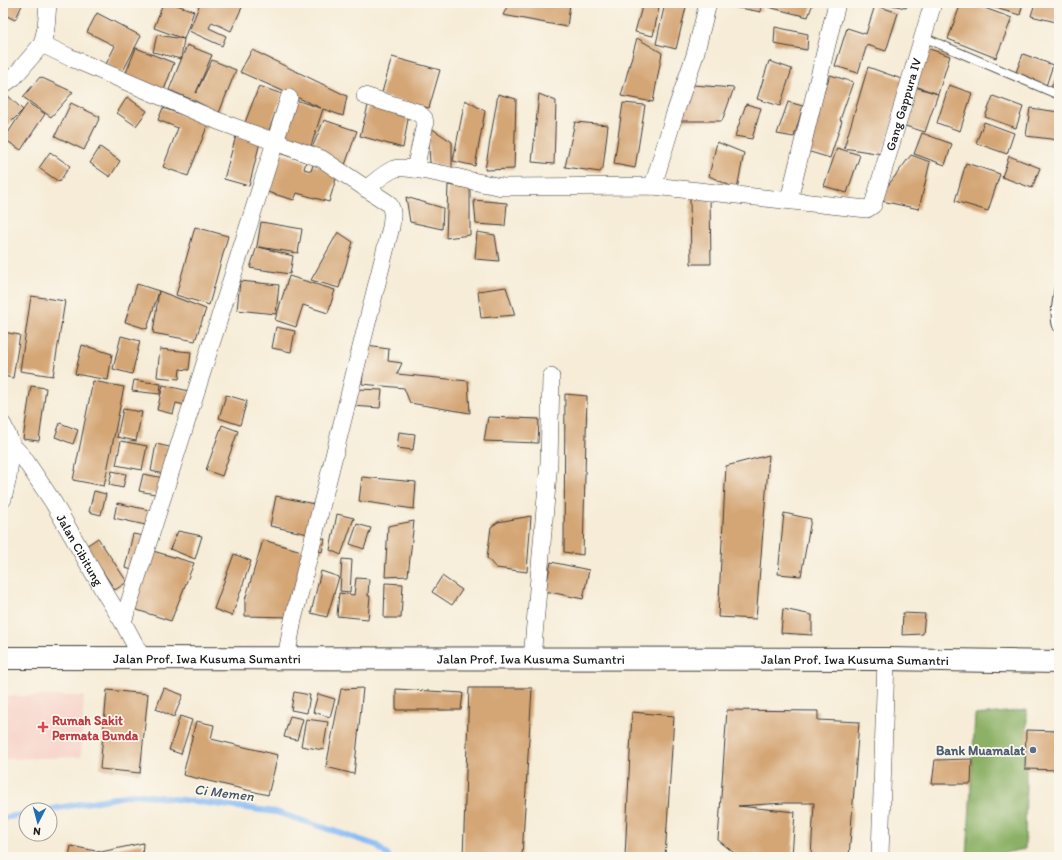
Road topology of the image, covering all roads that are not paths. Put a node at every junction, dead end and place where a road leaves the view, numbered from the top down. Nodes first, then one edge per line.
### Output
1 (48, 3) edge
2 (708, 3) edge
3 (837, 3) edge
4 (933, 3) edge
5 (923, 37) junction
6 (42, 44) junction
7 (3, 85) edge
8 (1059, 95) edge
9 (365, 96) dead end
10 (289, 98) dead end
11 (274, 142) junction
12 (415, 169) junction
13 (653, 186) junction
14 (366, 189) junction
15 (789, 200) junction
16 (1059, 286) edge
17 (1059, 330) edge
18 (551, 377) dead end
19 (3, 425) edge
20 (12, 445) junction
21 (3, 499) edge
22 (123, 622) junction
23 (3, 658) edge
24 (142, 658) junction
25 (286, 658) junction
26 (532, 659) junction
27 (886, 659) junction
28 (1059, 662) edge
29 (880, 857) edge

1 - 6 street
2 - 13 street
3 - 15 street
4 - 5 street, Gang Gappura IV
5 - 8 lane
5 - 15 street, Gang Gappura IV
6 - 7 street
6 - 11 street
9 - 12 street
10 - 11 street
11 - 14 street
11 - 22 street
12 - 13 street
12 - 14 street
13 - 15 street
14 - 25 street
16 - 17 lane
18 - 26 street
19 - 20 street, Jalan Cibitung
20 - 21 street
20 - 22 street, Jalan Cibitung
22 - 24 street, Jalan Cibitung
23 - 24 main road, Jalan Prof. Iwa Kusuma Sumantri
24 - 25 main road, Jalan Prof. Iwa Kusuma Sumantri
25 - 26 main road, Jalan Prof. Iwa Kusuma Sumantri
26 - 27 main road, Jalan Prof. Iwa Kusuma Sumantri
27 - 28 main road, Jalan Prof. Iwa Kusuma Sumantri
27 - 29 street

